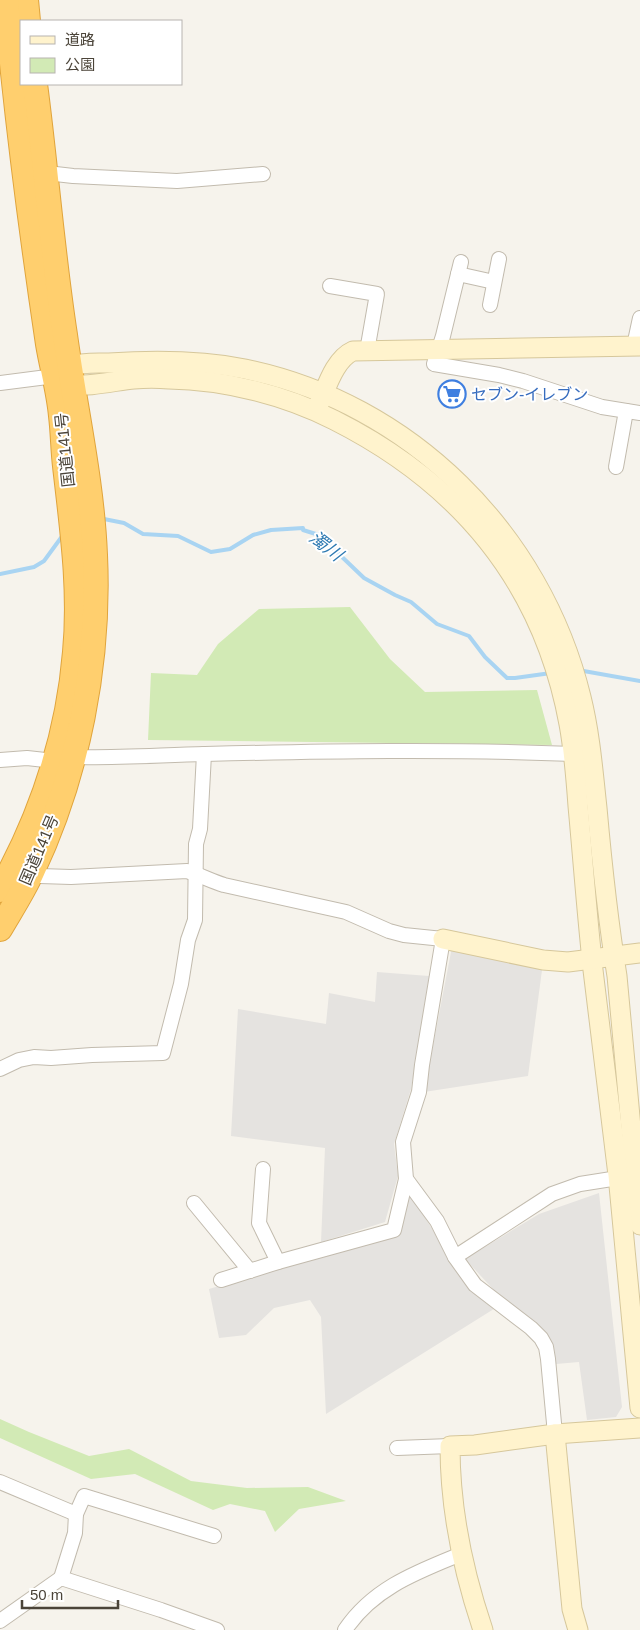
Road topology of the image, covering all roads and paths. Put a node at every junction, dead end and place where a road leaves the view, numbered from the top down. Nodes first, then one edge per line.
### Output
1 (6, 0) edge
2 (26, 0) edge
3 (28, 20) edge
4 (35, 85) edge
5 (36, 174) junction
6 (263, 174) dead end
7 (499, 259) dead end
8 (494, 282) junction
9 (330, 286) dead end
10 (490, 305) dead end
11 (640, 318) edge
12 (637, 346) edge
13 (439, 349) junction
14 (367, 351) junction
15 (66, 375) junction
16 (0, 383) edge
17 (324, 393) junction
18 (626, 411) junction
19 (316, 412) junction
20 (640, 413) edge
21 (616, 466) dead end
22 (559, 653) junction
23 (573, 699) junction
24 (204, 754) junction
25 (574, 754) junction
26 (64, 759) junction
27 (0, 760) edge
28 (32, 872) junction
29 (196, 874) junction
30 (0, 889) edge
31 (0, 929) edge
32 (443, 939) junction
33 (640, 953) edge
34 (614, 957) junction
35 (592, 959) junction
36 (0, 1069) edge
37 (263, 1170) dead end
38 (406, 1179) junction
39 (631, 1179) edge
40 (203, 1207) dead end
41 (640, 1225) edge
42 (456, 1257) junction
43 (278, 1262) junction
44 (250, 1271) junction
45 (221, 1280) dead end
46 (640, 1408) edge
47 (640, 1428) edge
48 (555, 1434) junction
49 (450, 1446) junction
50 (397, 1448) dead end
51 (0, 1482) edge
52 (76, 1514) junction
53 (214, 1536) dead end
54 (461, 1554) junction
55 (62, 1578) junction
56 (0, 1620) edge
57 (217, 1630) edge
58 (345, 1630) edge
59 (483, 1630) edge
60 (578, 1630) edge

1 - 5 highway, 国道141号
2 - 3 highway
4 - 5 highway, 国道141号
5 - 6 street
5 - 15 highway, 国道141号
7 - 8 street
8 - 10 street
8 - 13 street
9 - 14 street
11 - 12 street
12 - 13 street
13 - 14 street
13 - 18 street
14 - 17 street
15 - 16 street
15 - 17 street
15 - 19 street
15 - 26 highway, 国道141号
17 - 19 street
17 - 22 street
18 - 20 street
18 - 21 street
19 - 22 street
22 - 23 street
23 - 25 street
23 - 34 street
24 - 25 street
24 - 26 street
24 - 29 street
25 - 35 street
26 - 27 street
26 - 28 highway, 国道141号
26 - 30 highway, 国道141号
28 - 29 street
28 - 31 highway, 国道141号
29 - 32 street
29 - 36 street
32 - 35 street
32 - 38 street
33 - 34 street
34 - 35 street
34 - 39 street
35 - 39 street
37 - 43 street
38 - 42 street
38 - 43 street
39 - 41 street
39 - 42 street
39 - 46 street
40 - 44 street
42 - 48 street
43 - 44 street
44 - 45 street
47 - 48 street
48 - 49 street
48 - 60 street
49 - 50 street
49 - 54 street
51 - 52 street
52 - 53 street
52 - 55 street
54 - 58 street
54 - 59 street
55 - 56 street
55 - 57 street

